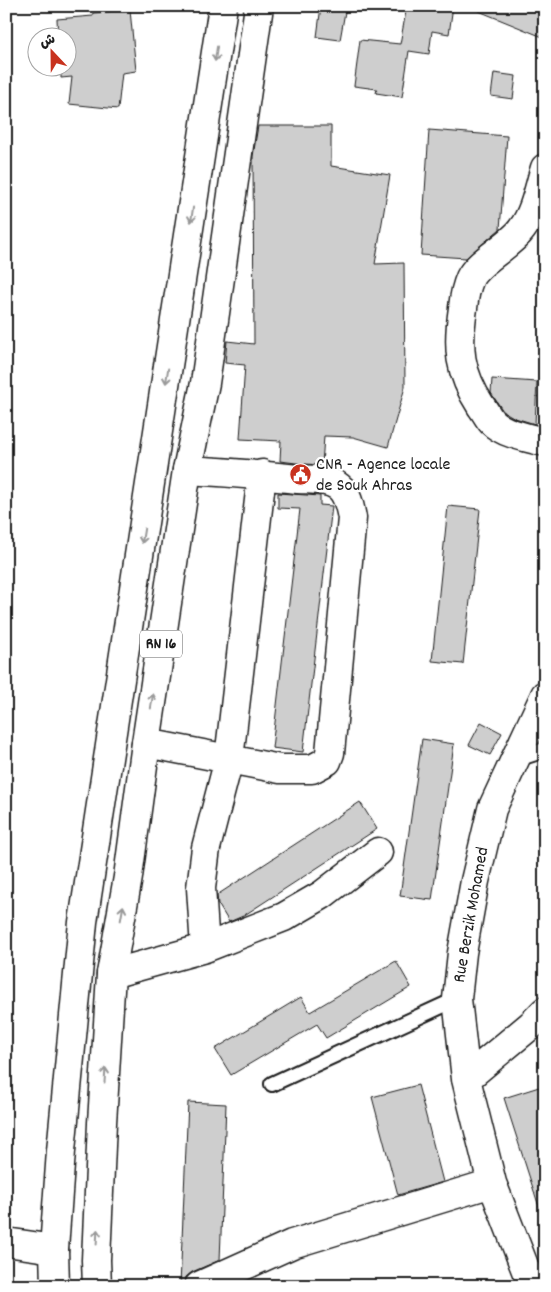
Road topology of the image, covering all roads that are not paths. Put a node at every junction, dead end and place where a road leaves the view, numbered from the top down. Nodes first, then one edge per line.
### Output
1 (223, 6) edge
2 (259, 6) edge
3 (545, 168) edge
4 (545, 442) edge
5 (187, 470) junction
6 (262, 474) junction
7 (545, 695) edge
8 (146, 743) junction
9 (545, 750) edge
10 (229, 758) junction
11 (515, 759) junction
12 (378, 852) dead end
13 (205, 948) junction
14 (111, 974) junction
15 (457, 999) junction
16 (545, 1011) edge
17 (466, 1079) junction
18 (272, 1084) dead end
19 (492, 1183) junction
20 (6, 1242) edge
21 (54, 1249) junction
22 (55, 1286) edge
23 (97, 1286) edge
24 (199, 1286) edge
25 (532, 1286) edge

1 -> 21 main road, RN 16
2 - 5 main road, RN 16
3 - 4 main road
5 - 6 main road
8 -> 5 main road, RN 16
6 - 10 main road
6 - 10 main road
7 - 11 main road, Rue Berzik Mohamed
8 - 10 main road
14 -> 8 main road, RN 16
9 - 11 lane
10 - 13 main road
11 - 15 main road, Rue Berzik Mohamed
12 - 13 main road
13 - 14 main road
23 -> 14 main road, RN 16
15 - 17 main road, Rue Berzik Mohamed
15 - 18 lane
16 - 17 main road
17 - 19 main road, Rue Berzik Mohamed
19 - 24 main road
19 - 25 main road, Rue Berzik Mohamed
20 - 21 main road
21 - 22 main road, RN 16

